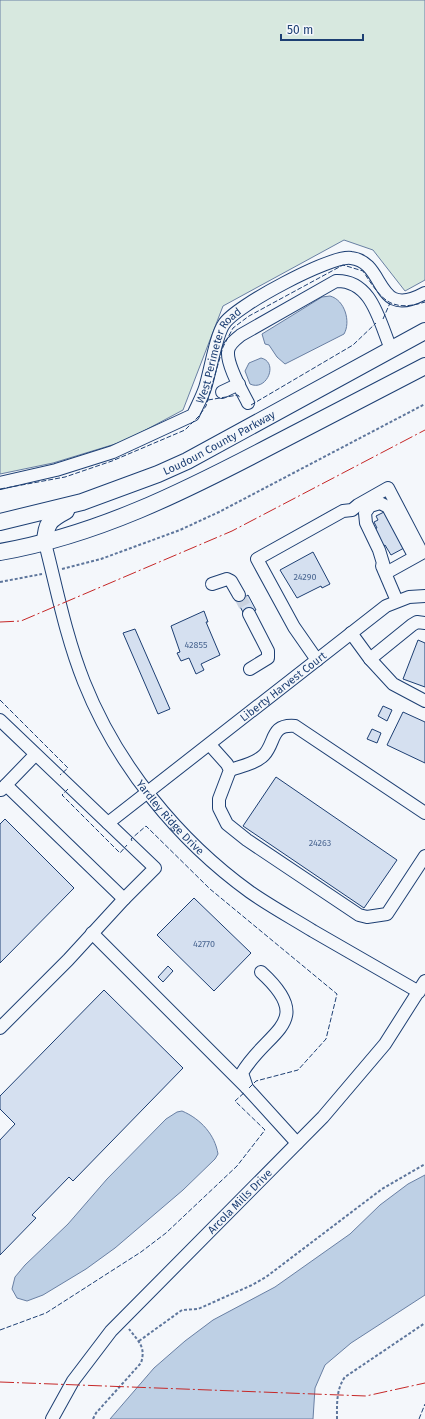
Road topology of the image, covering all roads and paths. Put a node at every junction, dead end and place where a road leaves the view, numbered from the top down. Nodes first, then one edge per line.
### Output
1 (425, 293) edge
2 (425, 331) edge
3 (391, 349) junction
4 (425, 366) edge
5 (239, 384) junction
6 (222, 392) dead end
7 (248, 403) dead end
8 (425, 404) edge
9 (0, 483) edge
10 (82, 502) junction
11 (352, 510) junction
12 (0, 522) edge
13 (45, 543) junction
14 (0, 552) edge
15 (415, 557) junction
16 (52, 572) junction
17 (386, 573) junction
18 (0, 582) edge
19 (212, 584) dead end
20 (239, 594) tunnel mouth
21 (425, 596) edge
22 (397, 601) junction
23 (249, 614) tunnel mouth
24 (425, 623) edge
25 (351, 633) junction
26 (370, 659) junction
27 (317, 660) junction
28 (250, 669) dead end
29 (425, 701) edge
30 (0, 720) edge
31 (210, 745) junction
32 (35, 755) junction
33 (230, 770) junction
34 (3, 788) edge
35 (149, 793) junction
36 (425, 813) edge
37 (108, 824) junction
38 (425, 856) edge
39 (124, 899) junction
40 (92, 933) junction
41 (261, 972) dead end
42 (422, 987) edge
43 (0, 1028) edge
44 (247, 1088) junction
45 (297, 1143) junction
46 (425, 1164) edge
47 (122, 1321) junction
48 (425, 1323) edge
49 (139, 1341) junction
50 (52, 1419) edge
51 (93, 1419) edge
52 (337, 1419) edge

1 - 9 street, West Perimeter Road
2 - 3 main road, Loudoun County Parkway
3 - 5 street
3 - 10 main road, Loudoun County Parkway
4 - 13 main road
5 - 6 street
5 - 7 street
8 - 16 path
10 - 12 main road, Loudoun County Parkway
10 - 13 main road
11 - 15 street
11 - 17 street
11 - 27 street
13 - 14 main road
13 - 16 street, Yardley Ridge Drive
15 - 17 street
15 - 17 street
16 - 18 path
16 - 35 street, Yardley Ridge Drive
17 - 22 street
19 - 20 street
21 - 22 street, Liberty Harvest Court
22 - 25 street, Liberty Harvest Court
23 - 28 street
24 - 26 street
25 - 26 street
25 - 27 street, Liberty Harvest Court
26 - 29 street
27 - 31 street, Liberty Harvest Court
30 - 32 street
31 - 33 street
31 - 35 street, Liberty Harvest Court
32 - 34 street
32 - 37 street
33 - 36 street
33 - 38 street
34 - 39 street
35 - 37 street, Liberty Harvest Court
35 - 42 street, Yardley Ridge Drive
37 - 39 street
39 - 40 street
40 - 43 street
40 - 44 street
41 - 44 street
42 - 45 street, Arcola Mills Drive
44 - 45 street
45 - 47 street, Arcola Mills Drive
46 - 49 path
47 - 49 path
47 - 50 street, Arcola Mills Drive
48 - 52 path
49 - 51 path

